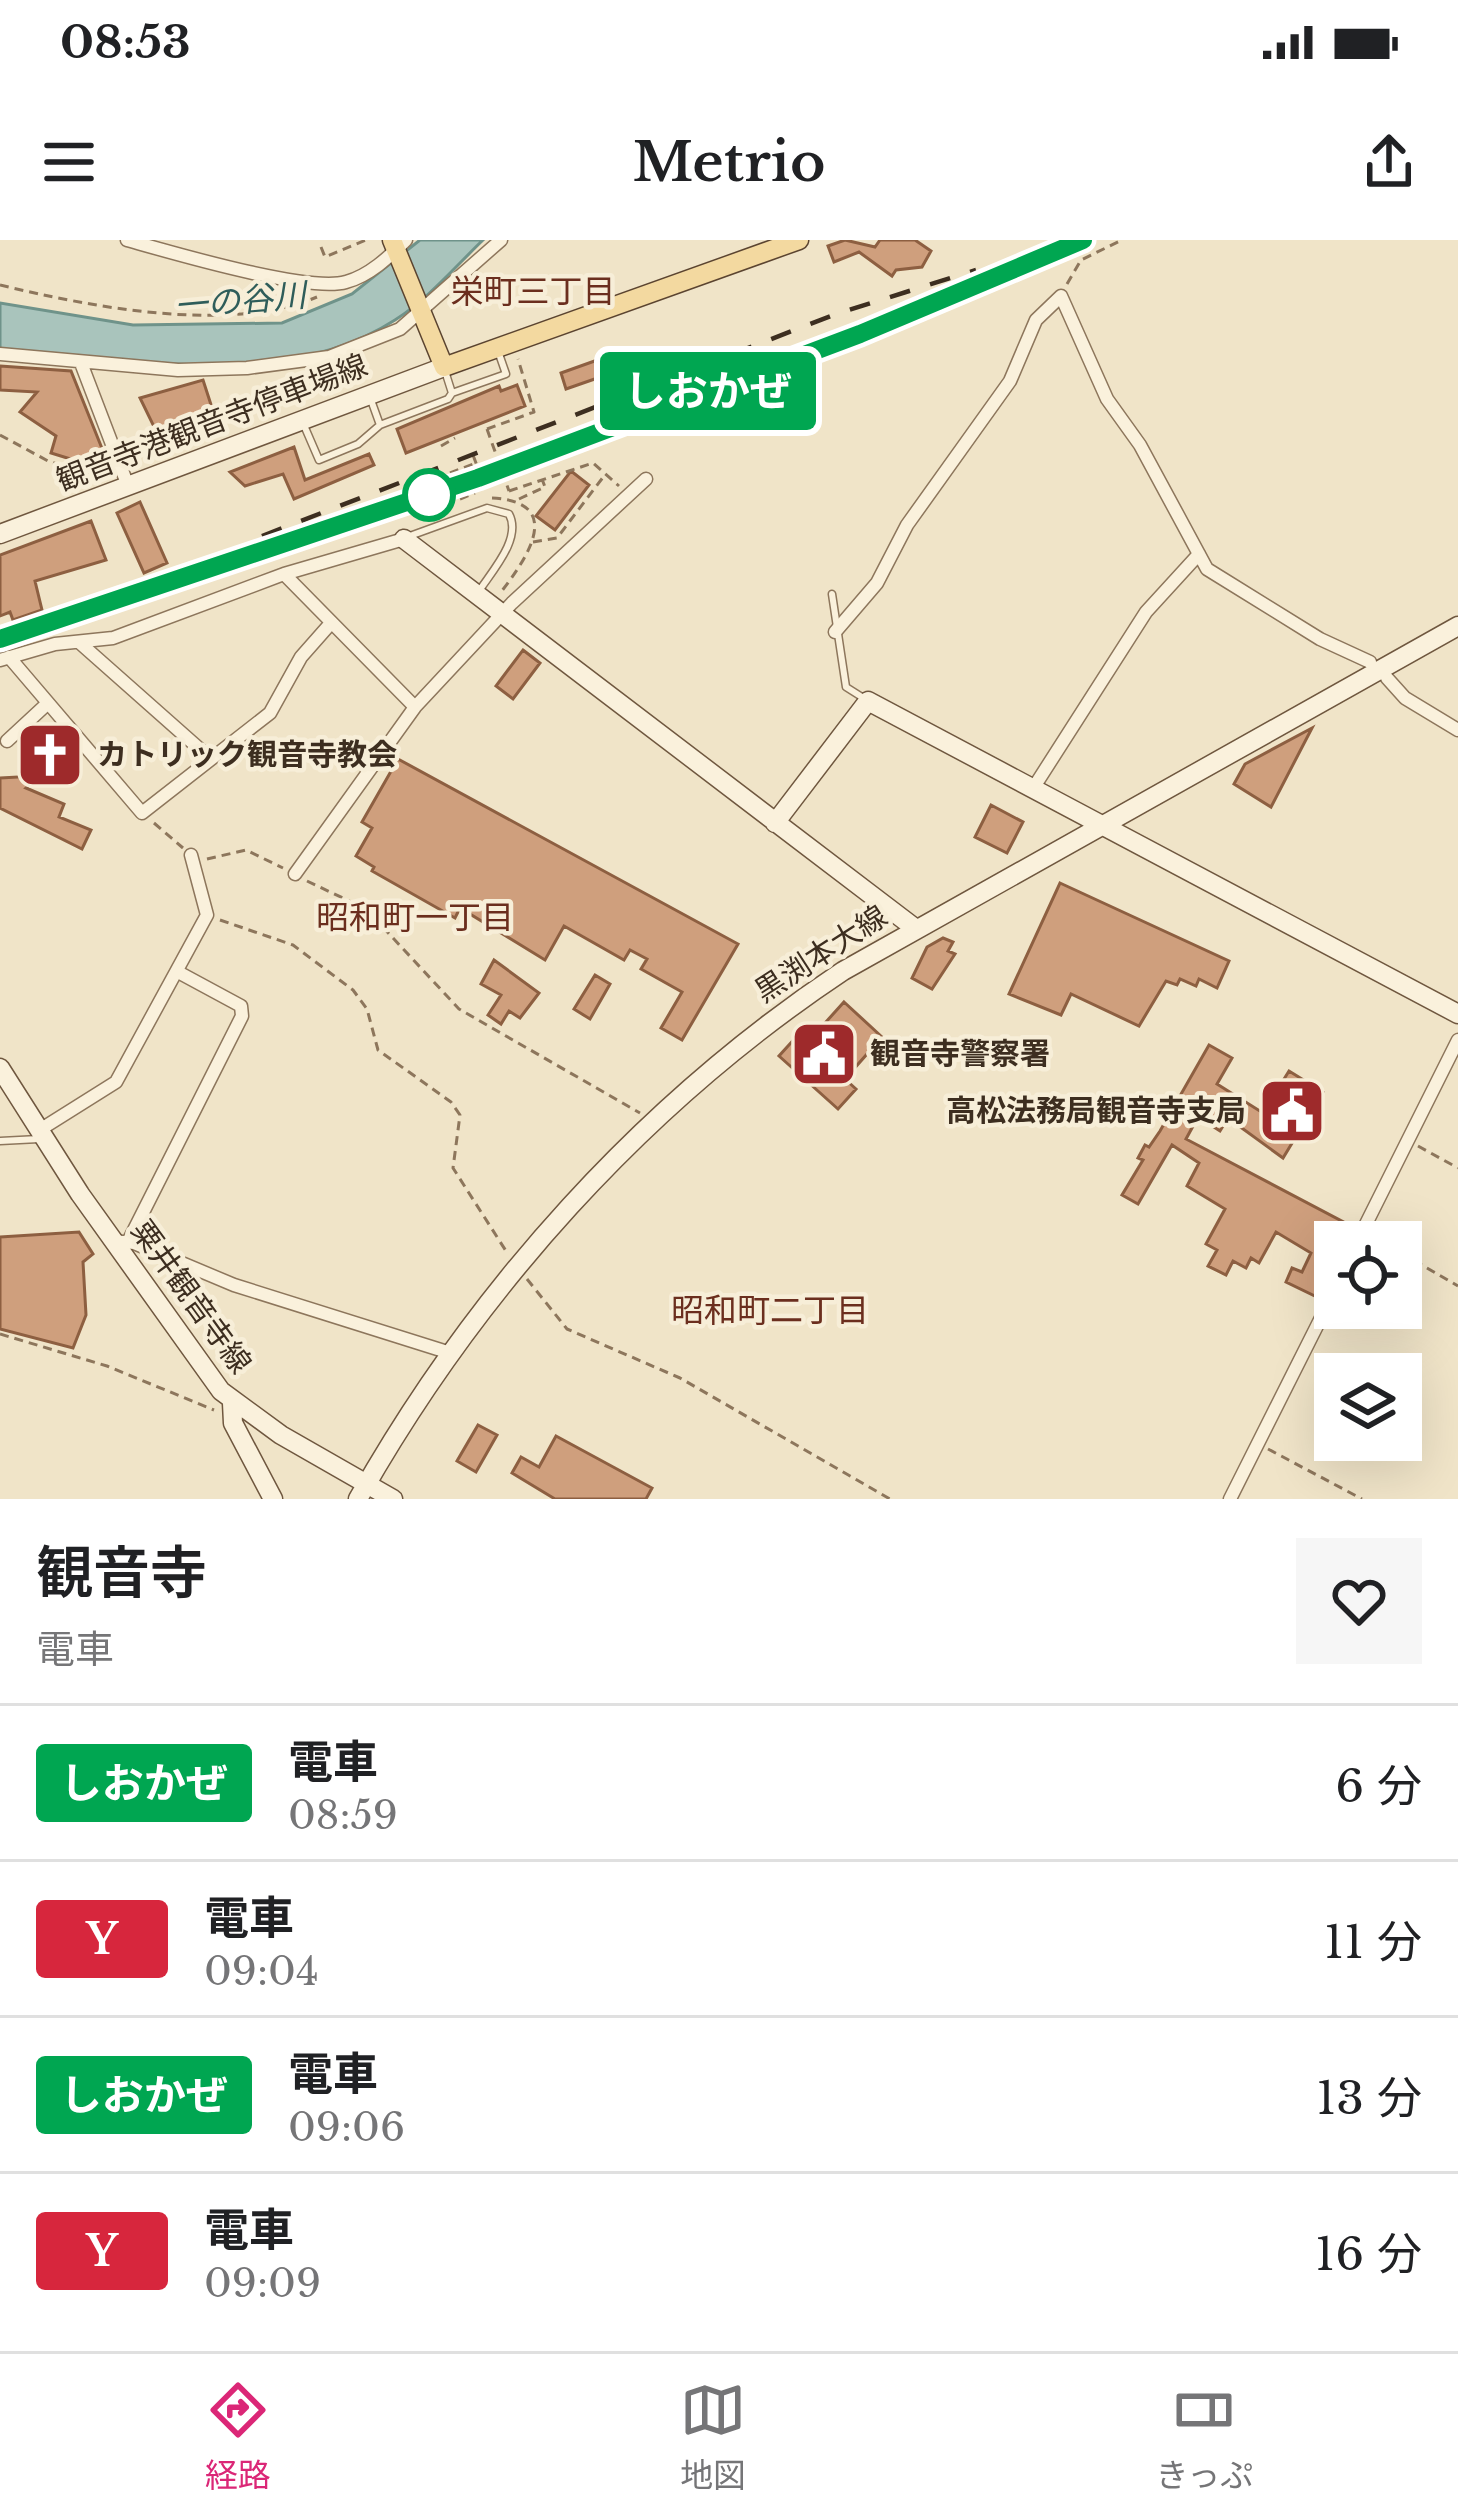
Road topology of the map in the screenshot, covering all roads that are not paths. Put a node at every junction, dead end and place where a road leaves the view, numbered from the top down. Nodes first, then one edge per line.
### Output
1 (127, 240) edge
2 (501, 240) edge
3 (799, 240) edge
4 (155, 244) edge
5 (398, 244) edge
6 (421, 312) junction
7 (497, 348) junction
8 (0, 354) edge
9 (81, 363) junction
10 (444, 368) junction
11 (452, 393) junction
12 (370, 395) junction
13 (302, 421) junction
14 (380, 425) junction
15 (646, 479) dead end
16 (128, 486) junction
17 (0, 534) edge
18 (404, 539) junction
19 (1199, 554) junction
20 (284, 574) junction
21 (476, 594) junction
22 (832, 594) dead end
23 (501, 604) junction
24 (331, 623) junction
25 (1458, 626) edge
26 (835, 632) junction
27 (80, 644) junction
28 (5, 658) edge
29 (1370, 662) dead end
30 (1388, 678) dead end
31 (868, 701) junction
32 (48, 703) junction
33 (415, 707) junction
34 (1458, 730) edge
35 (7, 741) dead end
36 (211, 759) junction
37 (1034, 788) junction
38 (775, 823) junction
39 (1101, 826) junction
40 (191, 855) road end
41 (295, 874) road end
42 (916, 929) junction
43 (178, 972) junction
44 (1458, 1014) edge
45 (1458, 1040) edge
46 (0, 1068) edge
47 (40, 1135) junction
48 (0, 1141) edge
49 (1368, 1221) edge
50 (120, 1241) junction
51 (1316, 1329) edge
52 (444, 1351) dead end
53 (232, 1402) junction
54 (362, 1492) edge
55 (273, 1499) edge
56 (393, 1499) edge
57 (1230, 1499) edge

1 - 4 street
2 - 6 street
3 - 7 main road
4 - 5 street
5 - 6 main road
6 - 9 street
6 - 10 main road
7 - 10 main road
7 - 11 lane
8 - 9 street
9 - 16 street
10 - 11 lane
10 - 12 main road, 観音寺港観音寺停車場線
11 - 14 lane
12 - 13 main road, 観音寺港観音寺停車場線
12 - 14 lane
13 - 14 lane
13 - 16 main road, 観音寺港観音寺停車場線
15 - 23 street
16 - 17 main road, 観音寺港観音寺停車場線
18 - 20 street
18 - 21 main road
18 - 21 lane
19 - 26 street
19 - 29 street
19 - 37 street
20 - 24 street
20 - 27 street
21 - 23 main road
22 - 26 lane
23 - 33 street
23 - 38 main road
24 - 33 street
24 - 36 street
25 - 39 main road, 黒渕本大線
26 - 31 lane
27 - 28 street
27 - 36 street
28 - 32 street
30 - 34 street
31 - 37 main road
31 - 38 main road
32 - 35 street
32 - 36 street
33 - 41 street
37 - 39 main road
38 - 42 main road
39 - 42 main road, 黒渕本大線
39 - 44 main road
40 - 43 street
42 - 54 main road, 黒渕本大線
43 - 47 street
43 - 50 street
45 - 49 street
46 - 47 main road, 粟井観音寺線
47 - 48 lane
47 - 50 main road, 粟井観音寺線
50 - 52 street
50 - 53 main road, 粟井観音寺線
51 - 57 street
53 - 54 main road, 粟井観音寺線
53 - 55 main road
54 - 56 main road, 粟井観音寺線

